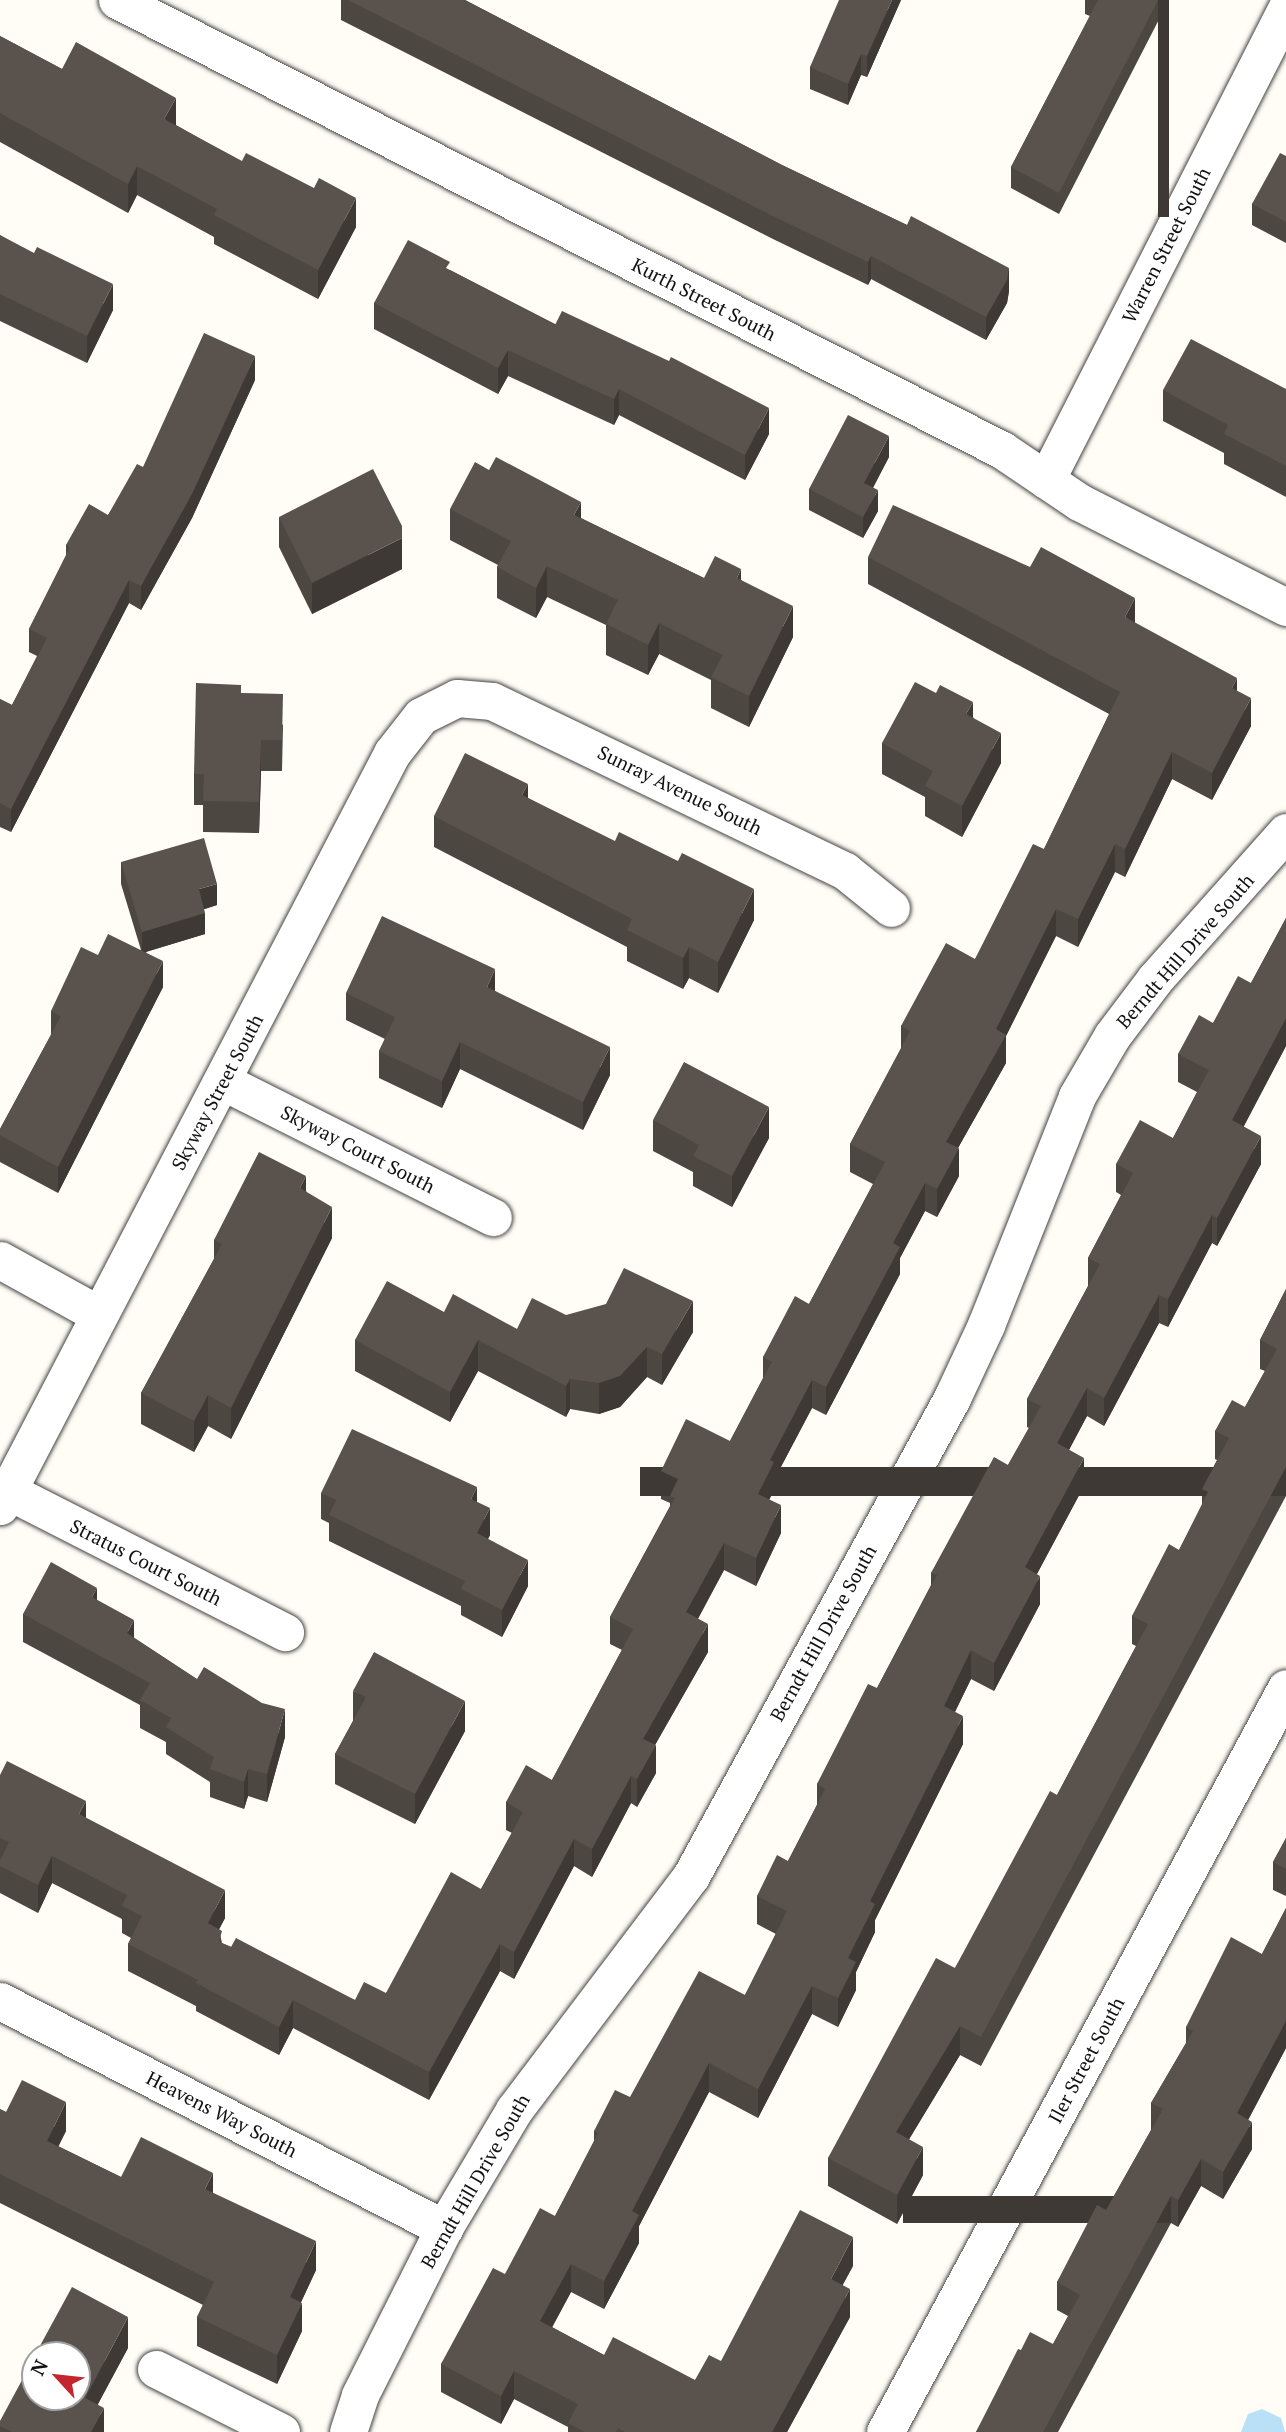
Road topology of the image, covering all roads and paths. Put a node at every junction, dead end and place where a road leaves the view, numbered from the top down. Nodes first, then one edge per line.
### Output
1 (117, 0) edge
2 (1286, 9) edge
3 (1046, 480) junction
4 (1286, 607) edge
5 (457, 698) joint
6 (1286, 832) edge
7 (891, 908) dead end
8 (224, 1082) junction
9 (493, 1217) dead end
10 (0, 1260) edge
11 (98, 1314) junction
12 (4, 1498) edge
13 (285, 1632) dead end
14 (1286, 1688) edge
15 (0, 2001) edge
16 (444, 2228) junction
17 (156, 2369) dead end
18 (281, 2432) edge
19 (348, 2432) edge
20 (885, 2432) edge

1 - 3 street, Kurth Street South
2 - 3 street, Warren Street South
3 - 4 street, Kurth Street South
5 - 7 street, Sunray Avenue South
5 - 8 street, Skyway Street South
6 - 16 street, Berndt Hill Drive South
8 - 9 street, Skyway Court South
8 - 11 street, Skyway Street South
10 - 11 street
11 - 12 street, Skyway Street South
12 - 13 street, Stratus Court South
14 - 20 street, Iler Street South
15 - 16 street, Heavens Way South
16 - 19 street, Berndt Hill Drive South
17 - 18 street

